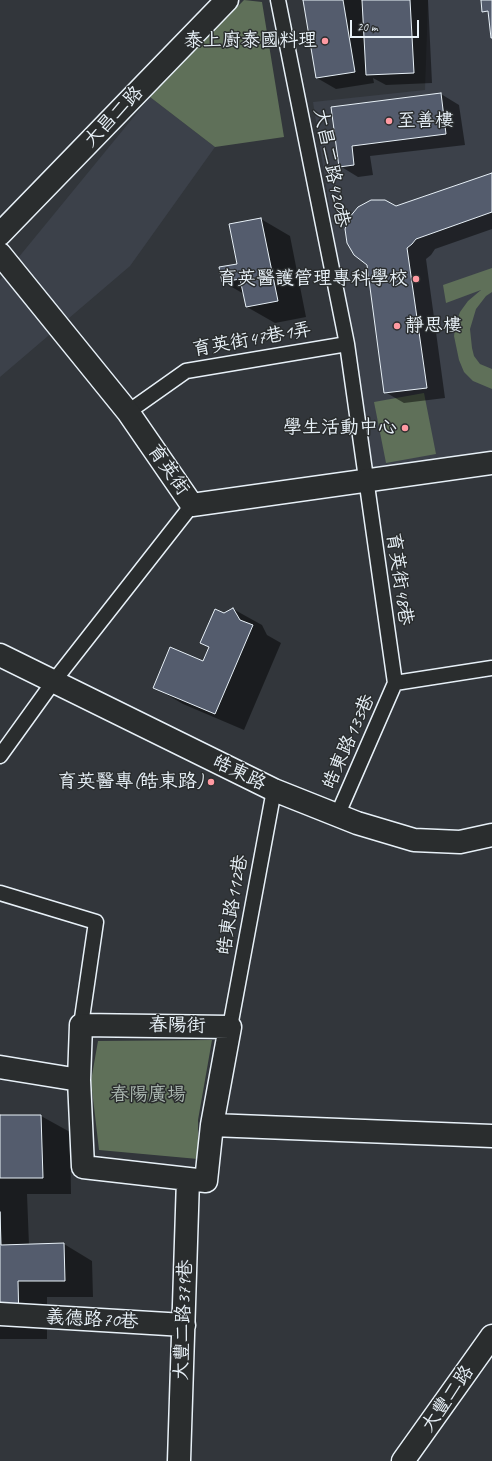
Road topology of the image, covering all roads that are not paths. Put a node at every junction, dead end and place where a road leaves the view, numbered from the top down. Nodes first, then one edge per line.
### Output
1 (227, 0) edge
2 (278, 0) edge
3 (0, 234) edge
4 (0, 254) edge
5 (347, 344) junction
6 (128, 412) junction
7 (492, 463) edge
8 (366, 480) junction
9 (192, 505) junction
10 (0, 655) edge
11 (492, 668) edge
12 (54, 681) junction
13 (395, 683) junction
14 (0, 756) edge
15 (274, 790) junction
16 (337, 816) junction
17 (492, 835) edge
18 (0, 894) edge
19 (81, 1025) junction
20 (230, 1027) junction
21 (0, 1067) edge
22 (79, 1080) junction
23 (212, 1125) junction
24 (492, 1136) edge
25 (188, 1179) junction
26 (0, 1314) edge
27 (184, 1325) junction
28 (492, 1336) edge
29 (179, 1461) edge
30 (403, 1461) edge

1 - 3 street, 大昌二路
2 - 5 lane, 大昌二路420巷
4 - 6 street, 育英街
5 - 6 lane, 育英街47巷1弄
5 - 8 lane, 大昌二路420巷
6 - 9 street, 育英街
7 - 8 street, 育英街
8 - 9 street, 育英街
8 - 13 lane, 育英街48巷
9 - 12 lane
10 - 12 street, 皓東路
11 - 13 lane
12 - 14 lane
12 - 15 street, 皓東路
13 - 16 lane, 皓東路133巷
15 - 16 street, 皓東路
15 - 20 lane, 皓東路112巷
16 - 17 street, 皓東路
18 - 19 lane
19 - 20 street, 春陽街
19 - 22 street, 春陽街
20 - 23 street, 春陽街
21 - 22 street
22 - 25 street, 春陽街
23 - 24 street
23 - 25 street, 春陽街
25 - 27 street, 大豐二路379巷
26 - 27 street, 義德路70巷
27 - 29 street, 大豐二路379巷
28 - 30 street, 大豐二路

